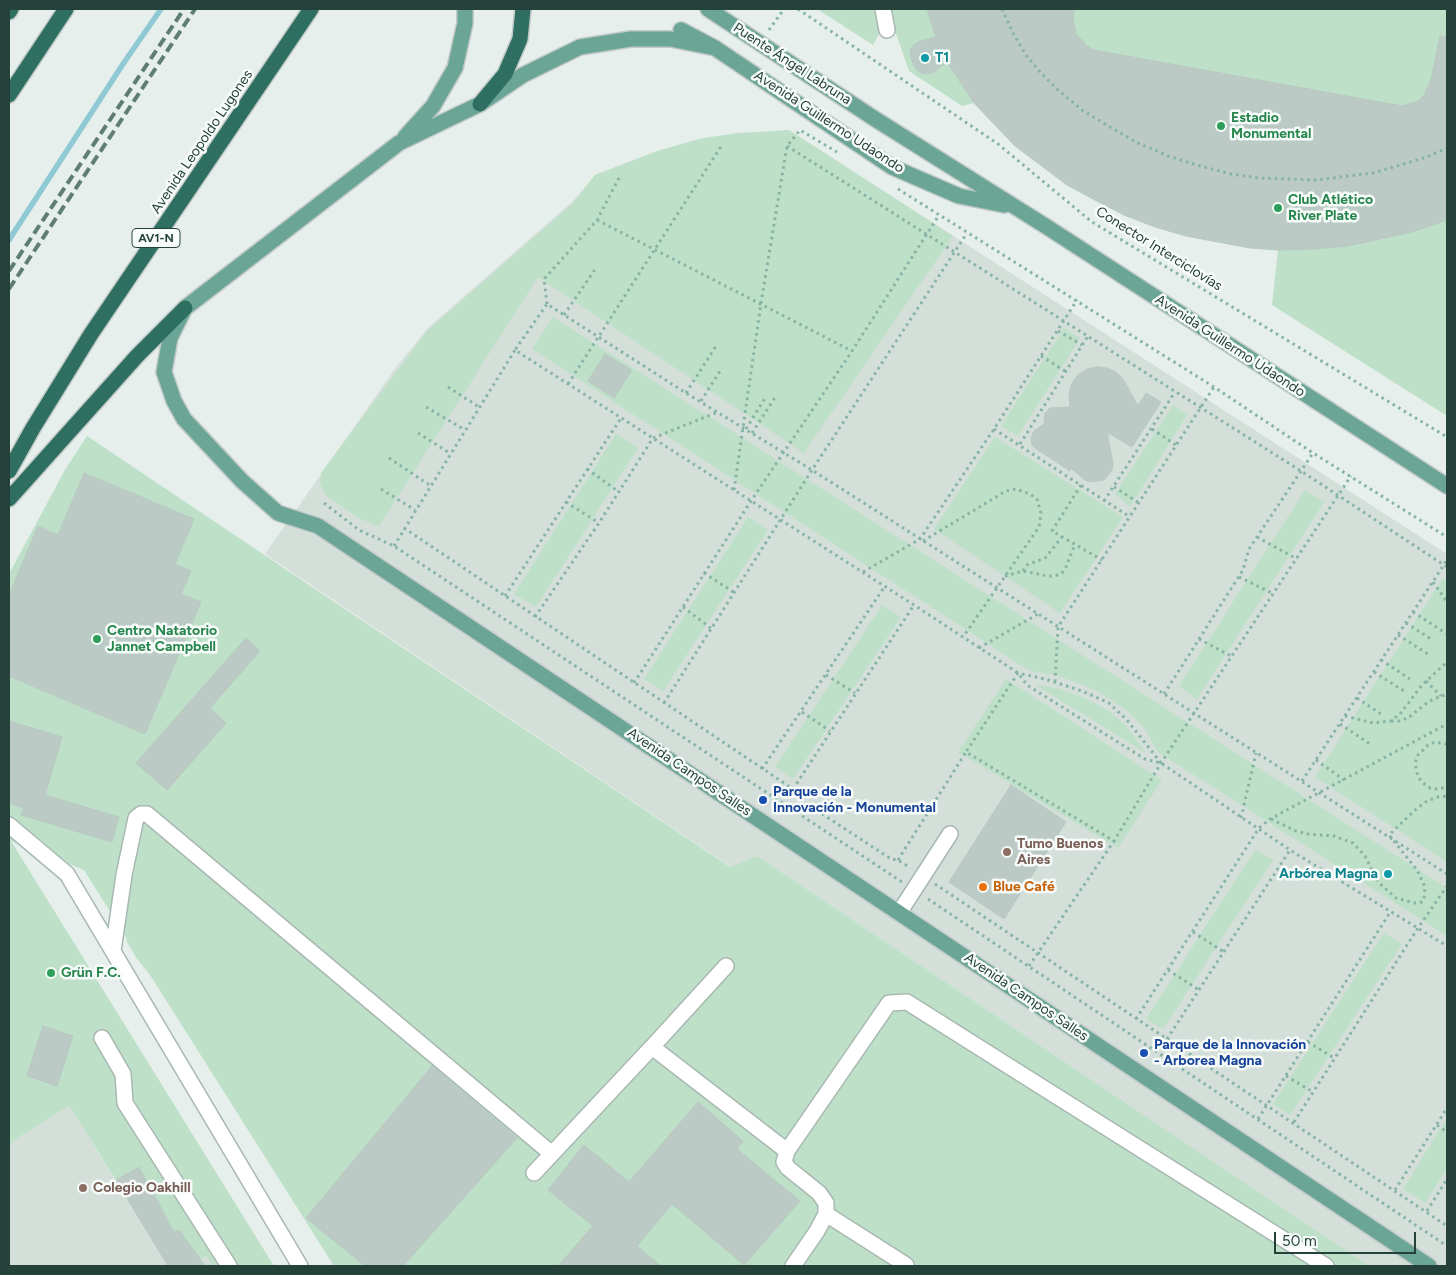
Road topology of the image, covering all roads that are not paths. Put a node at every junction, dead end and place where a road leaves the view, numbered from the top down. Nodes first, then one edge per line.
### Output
1 (10, 9) edge
2 (66, 9) edge
3 (311, 9) edge
4 (465, 9) edge
5 (523, 9) edge
6 (708, 9) edge
7 (883, 9) edge
8 (9, 12) edge
9 (681, 30) dead end
10 (887, 30) dead end
11 (715, 48) junction
12 (9, 95) edge
13 (480, 104) junction
14 (875, 119) joint
15 (399, 143) junction
16 (1013, 207) junction
17 (186, 308) junction
18 (9, 471) edge
19 (1447, 486) edge
20 (9, 499) edge
21 (9, 825) edge
22 (950, 834) dead end
23 (899, 913) junction
24 (113, 951) junction
25 (726, 966) dead end
26 (102, 1038) dead end
27 (652, 1047) junction
28 (787, 1151) junction
29 (552, 1154) junction
30 (534, 1173) dead end
31 (826, 1214) junction
32 (906, 1265) edge
33 (229, 1266) edge
34 (300, 1266) edge
35 (793, 1266) edge
36 (1326, 1266) edge
37 (1429, 1266) edge

1 - 8 highway
2 - 12 highway
3 - 18 highway, Avenida Leopoldo Lugones / AV1-N
4 - 15 main road
5 - 13 highway
6 - 14 main road, Puente Ángel Labruna
7 - 10 street
9 - 11 main road, Avenida Guillermo Udaondo
11 - 13 main road
11 - 16 main road, Avenida Guillermo Udaondo
13 - 15 main road
14 - 16 main road, Avenida Guillermo Udaondo
15 - 17 main road
16 - 19 main road, Avenida Guillermo Udaondo
17 - 20 highway
17 - 23 main road, Avenida Campos Salles
21 - 24 street
22 - 23 street
23 - 37 main road, Avenida Campos Salles
24 - 29 street
24 - 34 street
25 - 27 street
26 - 33 street
27 - 28 street
27 - 29 street
28 - 31 street
28 - 36 street
29 - 30 street
31 - 32 street
31 - 35 street

